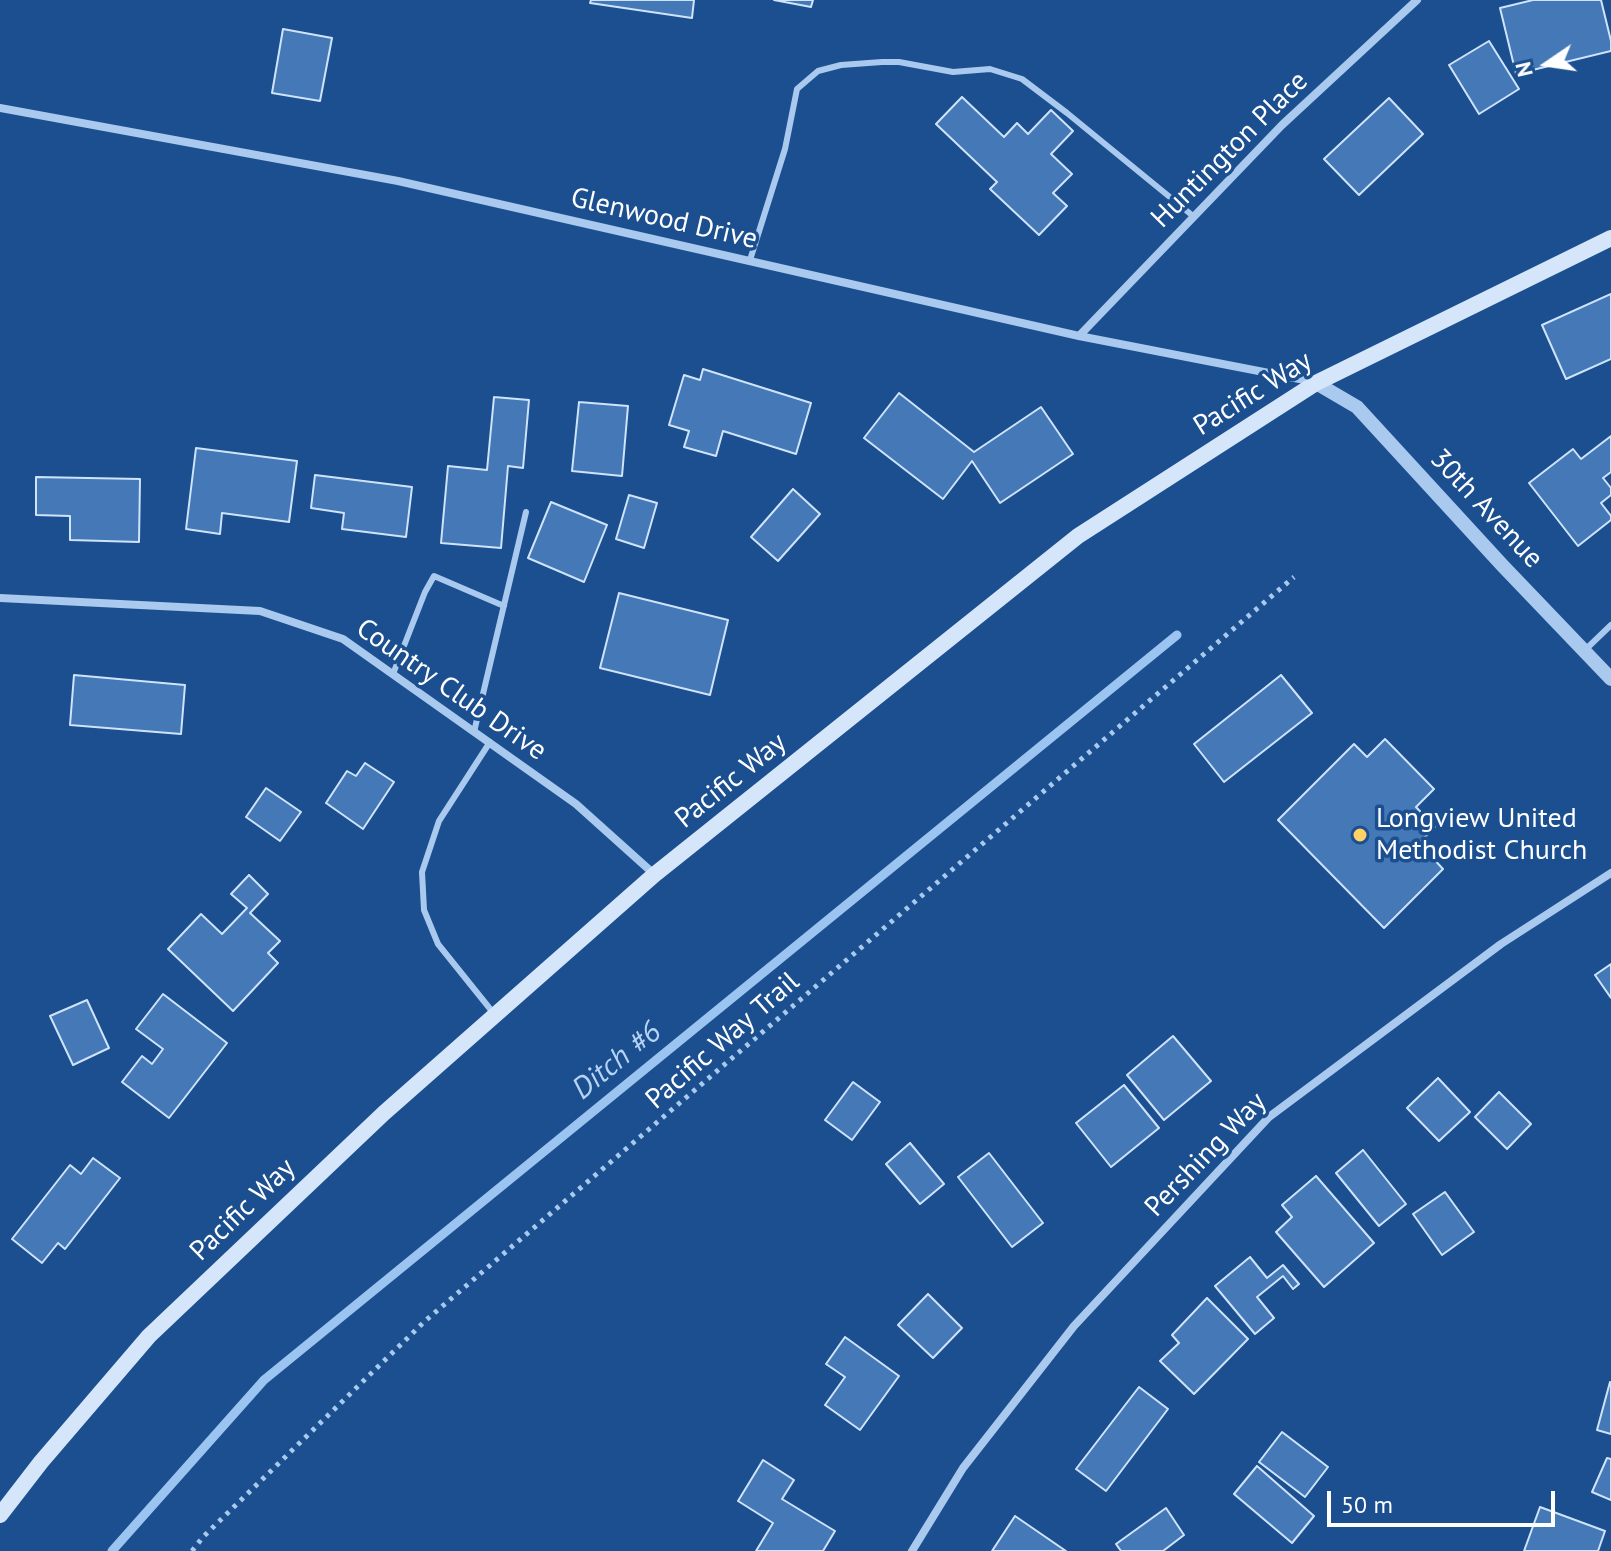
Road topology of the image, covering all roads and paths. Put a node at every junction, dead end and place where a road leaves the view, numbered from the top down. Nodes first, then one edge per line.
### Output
1 (1417, 0) edge
2 (0, 108) edge
3 (1193, 216) junction
4 (1611, 238) edge
5 (750, 260) junction
6 (1079, 336) junction
7 (1316, 383) junction
8 (526, 512) dead end
9 (1294, 577) dead end
10 (0, 598) edge
11 (504, 606) junction
12 (1611, 625) edge
13 (1584, 651) junction
14 (393, 674) junction
15 (1611, 679) edge
16 (474, 732) junction
17 (490, 742) junction
18 (1611, 873) edge
19 (654, 875) junction
20 (495, 1015) junction
21 (0, 1515) edge
22 (192, 1551) edge
23 (912, 1551) edge

1 - 3 street, Huntington Place
2 - 5 street, Glenwood Drive
3 - 5 lane
3 - 6 street, Huntington Place
4 - 7 main road, Pacific Way
5 - 6 street, Glenwood Drive
6 - 7 street, Glenwood Drive
7 - 13 street, 30th Avenue
7 - 19 main road, Pacific Way
8 - 11 lane
9 - 22 path, Pacific Way Trail
10 - 14 street, Country Club Drive
11 - 14 lane
11 - 16 lane
12 - 13 lane
13 - 15 street, 30th Avenue
14 - 16 street, Country Club Drive
16 - 17 street, Country Club Drive
17 - 19 street, Country Club Drive
17 - 20 lane
18 - 23 street, Pershing Way
19 - 20 main road, Pacific Way
20 - 21 main road, Pacific Way

